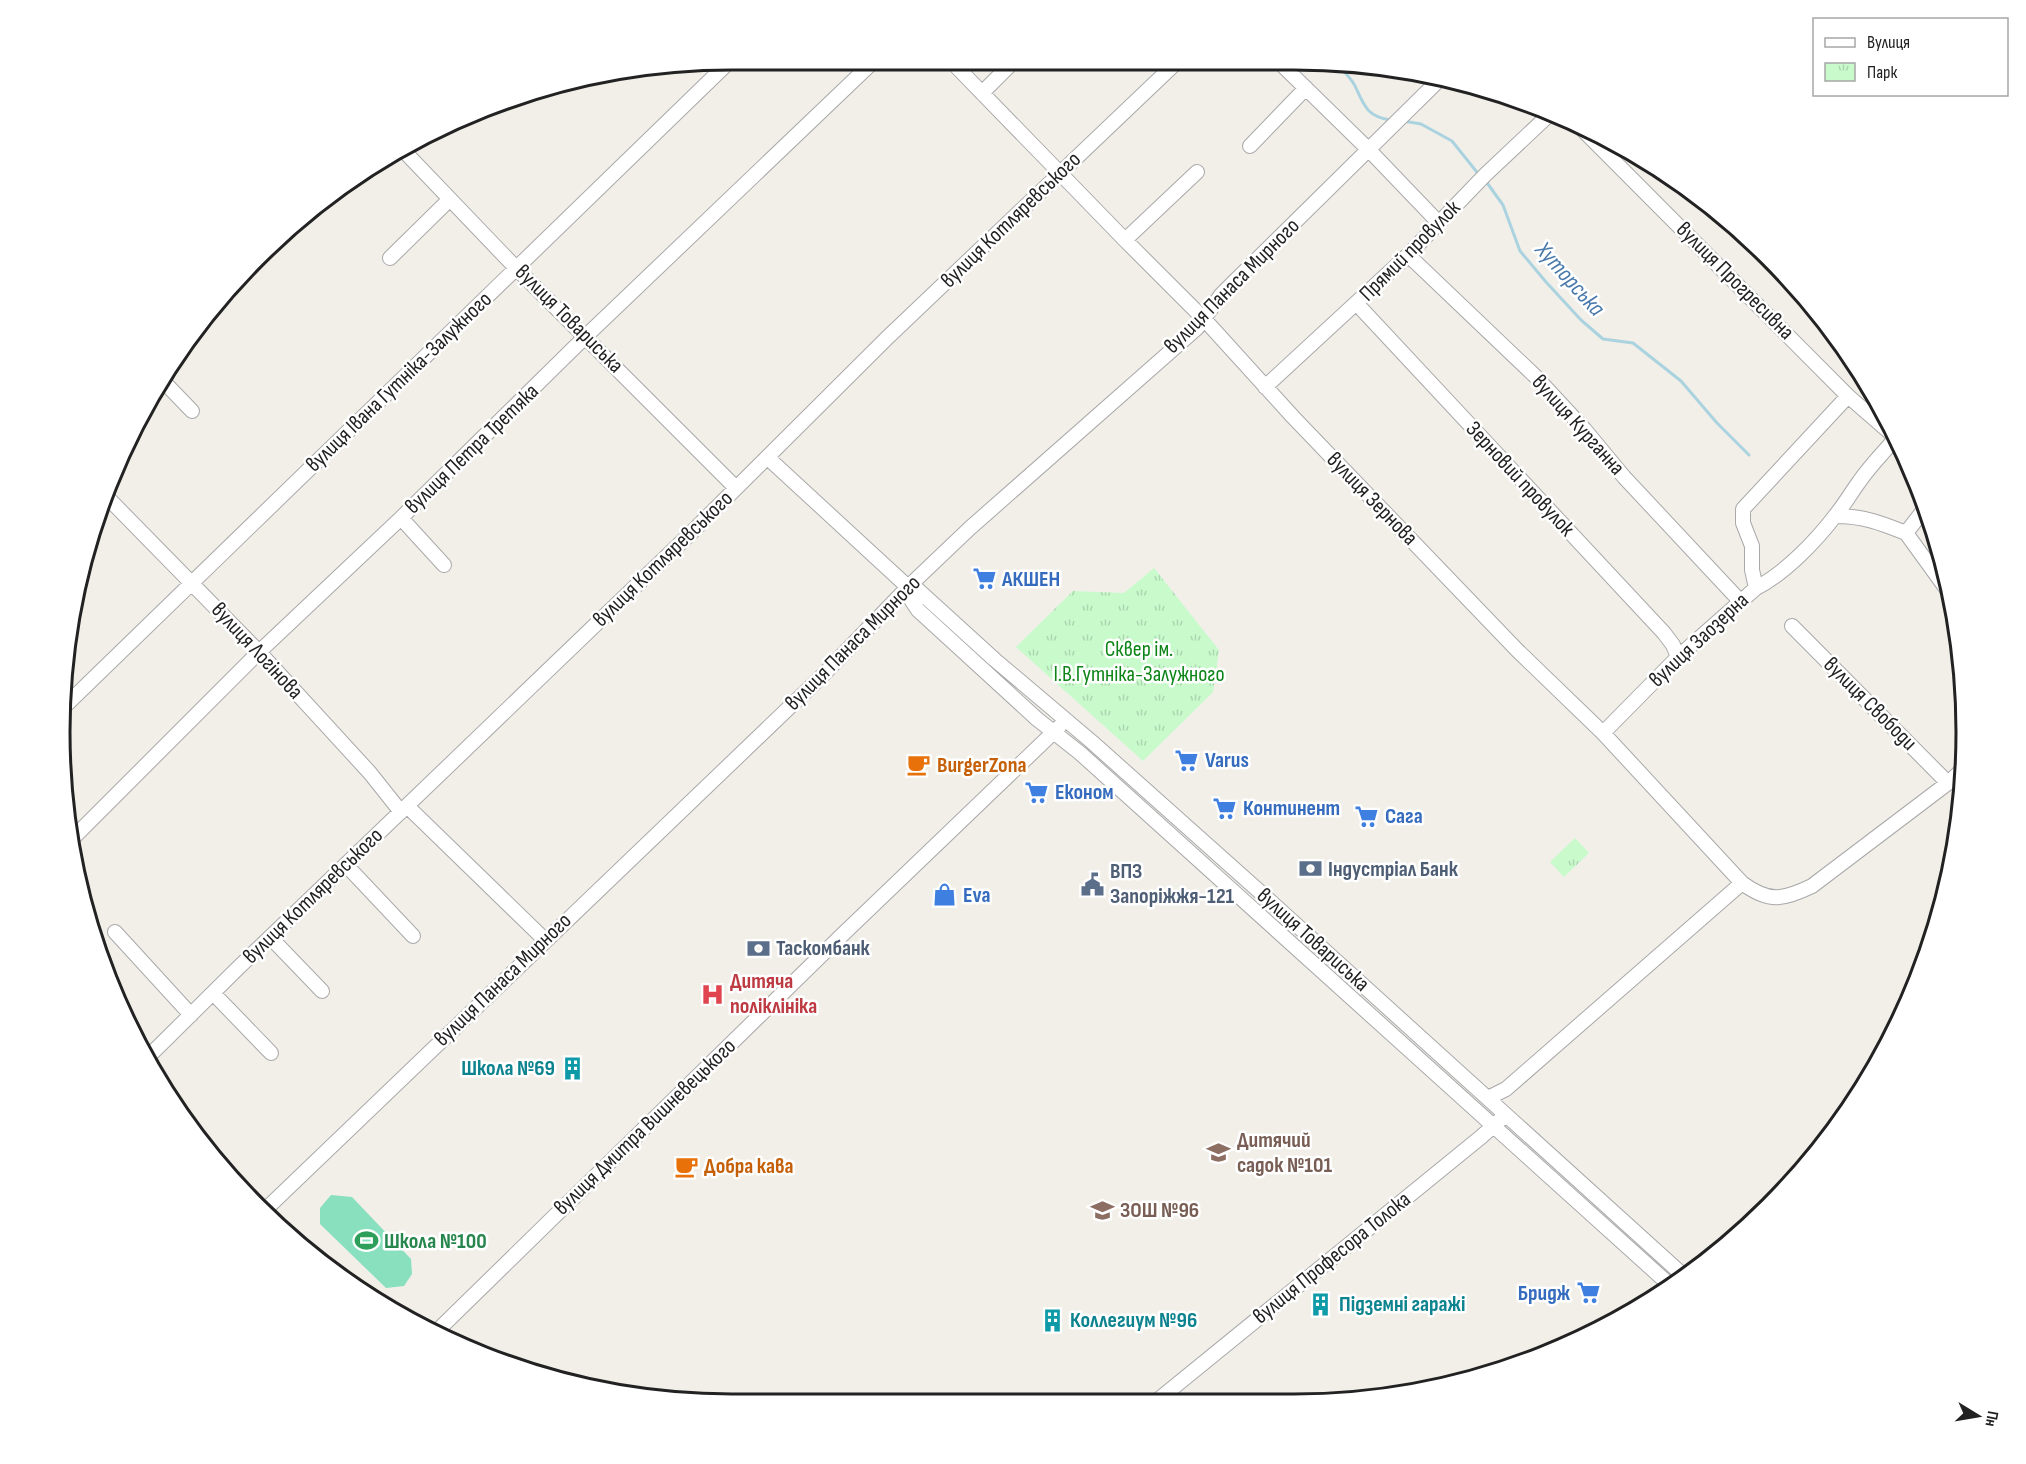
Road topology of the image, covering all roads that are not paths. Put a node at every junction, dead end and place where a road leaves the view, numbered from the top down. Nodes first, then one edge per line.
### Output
1 (865, 70) edge
2 (960, 70) edge
3 (1005, 70) edge
4 (1169, 70) edge
5 (1287, 70) edge
6 (720, 71) edge
7 (1434, 86) edge
8 (1306, 88) junction
9 (982, 93) junction
10 (1544, 120) edge
11 (1597, 144) edge
12 (1250, 146) dead end
13 (1369, 150) junction
14 (408, 155) edge
15 (1197, 172) dead end
16 (1060, 174) junction
17 (450, 199) junction
18 (1439, 224) junction
19 (1125, 240) junction
20 (1408, 255) junction
21 (390, 258) dead end
22 (516, 268) junction
23 (1357, 304) junction
24 (1204, 319) junction
25 (586, 336) junction
26 (168, 386) edge
27 (1265, 387) junction
28 (1848, 396) junction
29 (192, 411) dead end
30 (1878, 422) edge
31 (1889, 444) edge
32 (768, 458) junction
33 (736, 488) junction
34 (112, 502) edge
35 (1836, 516) junction
36 (1919, 516) edge
37 (401, 519) junction
38 (1906, 533) junction
39 (444, 565) dead end
40 (1936, 575) edge
41 (193, 583) junction
42 (908, 587) junction
43 (1756, 588) junction
44 (1740, 601) junction
45 (1792, 626) dead end
46 (260, 652) junction
47 (1678, 657) junction
48 (72, 700) edge
49 (1065, 720) junction
50 (1603, 733) junction
51 (1053, 734) junction
52 (1092, 742) junction
53 (1080, 753) junction
54 (1954, 778) edge
55 (1948, 783) junction
56 (404, 810) junction
57 (78, 833) edge
58 (346, 865) junction
59 (1742, 883) junction
60 (115, 932) dead end
61 (413, 936) dead end
62 (270, 937) junction
63 (545, 940) junction
64 (322, 991) dead end
65 (213, 993) junction
66 (191, 1015) junction
67 (153, 1053) edge
68 (271, 1053) dead end
69 (1488, 1098) junction
70 (1505, 1114) junction
71 (1493, 1126) junction
72 (269, 1205) edge
73 (1635, 1232) junction
74 (1624, 1244) junction
75 (1678, 1271) edge
76 (1664, 1280) edge
77 (442, 1326) edge
78 (1165, 1394) edge

1 - 25 street, вулиця Петра Третяка
2 - 9 street, вулиця Зернова
3 - 9 street
4 - 16 street, вулиця Котляревського
5 - 8 street
6 - 22 street, вулиця Івана Гутніка-Залужного
7 - 13 street, вулиця Панаса Мирного
8 - 12 street
8 - 13 street
9 - 16 street, вулиця Зернова
10 - 18 street, Прямий провулок
11 - 28 street, вулиця Прогресивна
13 - 18 street
13 - 24 street, вулиця Панаса Мирного
14 - 17 street, вулиця Товариська
15 - 19 street
16 - 19 street, вулиця Зернова
16 - 32 street, вулиця Котляревського
17 - 21 street
17 - 22 street, вулиця Товариська
18 - 20 street, Прямий провулок
19 - 24 street, вулиця Зернова
20 - 23 street, Прямий провулок
20 - 44 street, вулиця Курганна
22 - 25 street, вулиця Товариська
22 - 41 street, вулиця Івана Гутніка-Залужного
23 - 27 street, Прямий провулок
23 - 47 street, Зерновий провулок
24 - 27 street, вулиця Зернова
24 - 42 street, вулиця Панаса Мирного
25 - 33 street, вулиця Товариська
25 - 37 street, вулиця Петра Третяка
26 - 29 street
27 - 50 street, вулиця Зернова
28 - 30 street, вулиця Прогресивна
28 - 43 street, вулиця Заозерна
31 - 35 street
32 - 33 street, вулиця Котляревського
32 - 42 street, вулиця Товариська
33 - 56 street, вулиця Котляревського
34 - 41 street, вулиця Логінова
35 - 38 street
35 - 43 street
36 - 38 street
37 - 39 street
37 - 46 street, вулиця Петра Третяка
38 - 40 street
41 - 46 street, вулиця Логінова
41 - 48 street, вулиця Івана Гутніка-Залужного
42 - 49 street, вулиця Товариська
42 - 51 street, вулиця Товариська
42 - 63 street, вулиця Панаса Мирного
43 - 44 street, вулиця Заозерна
44 - 47 street, вулиця Заозерна
45 - 55 street, вулиця Свободи
46 - 56 street, вулиця Логінова
46 - 57 street, вулиця Петра Третяка
47 - 50 street, вулиця Заозерна
49 - 51 street, вулиця Дмитра Вишневецького
49 - 52 street, вулиця Товариська
50 - 59 street, вулиця Зернова
51 - 53 street, вулиця Товариська
51 - 77 street, вулиця Дмитра Вишневецького
52 - 53 street
52 - 69 street, вулиця Товариська
53 - 71 street, вулиця Товариська
54 - 55 street, вулиця Зернова
55 - 59 street, вулиця Зернова
56 - 58 street, вулиця Котляревського
56 - 63 street, вулиця Логінова
58 - 61 street
58 - 62 street, вулиця Котляревського
59 - 69 street
60 - 66 street
62 - 64 street
62 - 65 street, вулиця Котляревського
63 - 72 street, вулиця Панаса Мирного
65 - 66 street, вулиця Котляревського
65 - 68 street
66 - 67 street, вулиця Котляревського
69 - 70 street, вулиця Товариська
70 - 71 street, вулиця Професора Толока
70 - 73 street, вулиця Товариська
71 - 74 street, вулиця Товариська
71 - 78 street, вулиця Професора Толока
73 - 74 street
73 - 75 street, вулиця Товариська
74 - 76 street, вулиця Товариська

